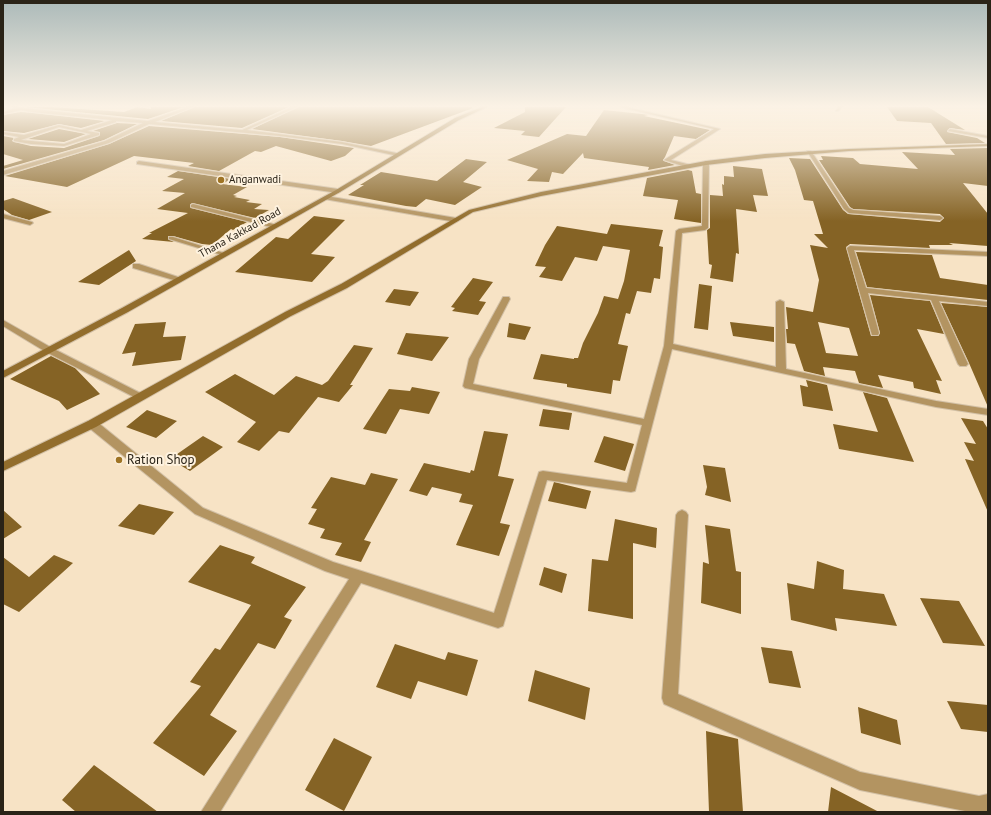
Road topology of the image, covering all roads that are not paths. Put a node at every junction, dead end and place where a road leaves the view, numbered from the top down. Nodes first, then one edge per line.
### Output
1 (97, 145) edge
2 (352, 145) edge
3 (413, 145) edge
4 (692, 145) edge
5 (986, 145) edge
6 (809, 152) junction
7 (398, 154) junction
8 (139, 163) dead end
9 (706, 163) junction
10 (689, 166) junction
11 (3, 173) edge
12 (338, 191) junction
13 (326, 198) junction
14 (193, 206) dead end
15 (3, 216) edge
16 (940, 218) dead end
17 (456, 220) junction
18 (30, 223) dead end
19 (275, 226) junction
20 (171, 238) dead end
21 (224, 254) junction
22 (988, 254) edge
23 (136, 266) dead end
24 (180, 279) junction
25 (863, 290) junction
26 (934, 298) junction
27 (506, 299) dead end
28 (780, 302) dead end
29 (988, 304) edge
30 (3, 322) edge
31 (875, 333) dead end
32 (668, 346) junction
33 (49, 350) junction
34 (963, 364) dead end
35 (781, 370) junction
36 (3, 375) edge
37 (141, 397) junction
38 (988, 412) edge
39 (648, 423) junction
40 (92, 424) junction
41 (3, 468) edge
42 (682, 515) dead end
43 (358, 576) junction
44 (988, 803) edge
45 (210, 812) edge

1 - 11 street
2 - 7 street
3 - 7 main road, Thana Kakkad Road
4 - 10 street
5 - 6 main road
6 - 9 main road
6 - 16 street
7 - 12 main road, Thana Kakkad Road
8 - 12 street
9 - 10 main road
9 - 32 street
10 - 17 main road
12 - 13 main road, Thana Kakkad Road
13 - 17 street
13 - 19 main road, Thana Kakkad Road
14 - 19 street
15 - 18 street
17 - 37 main road
19 - 21 main road, Thana Kakkad Road
20 - 21 street
21 - 24 main road, Thana Kakkad Road
22 - 25 street
23 - 24 street
24 - 33 main road, Thana Kakkad Road
25 - 26 street
25 - 31 street
26 - 29 street
26 - 34 street
27 - 39 street
28 - 35 street
30 - 33 street
32 - 35 street
32 - 39 street
33 - 36 main road, Thana Kakkad Road
33 - 37 street
35 - 38 street
37 - 40 main road
39 - 43 street
40 - 41 main road
40 - 43 street
42 - 44 street
43 - 45 street

